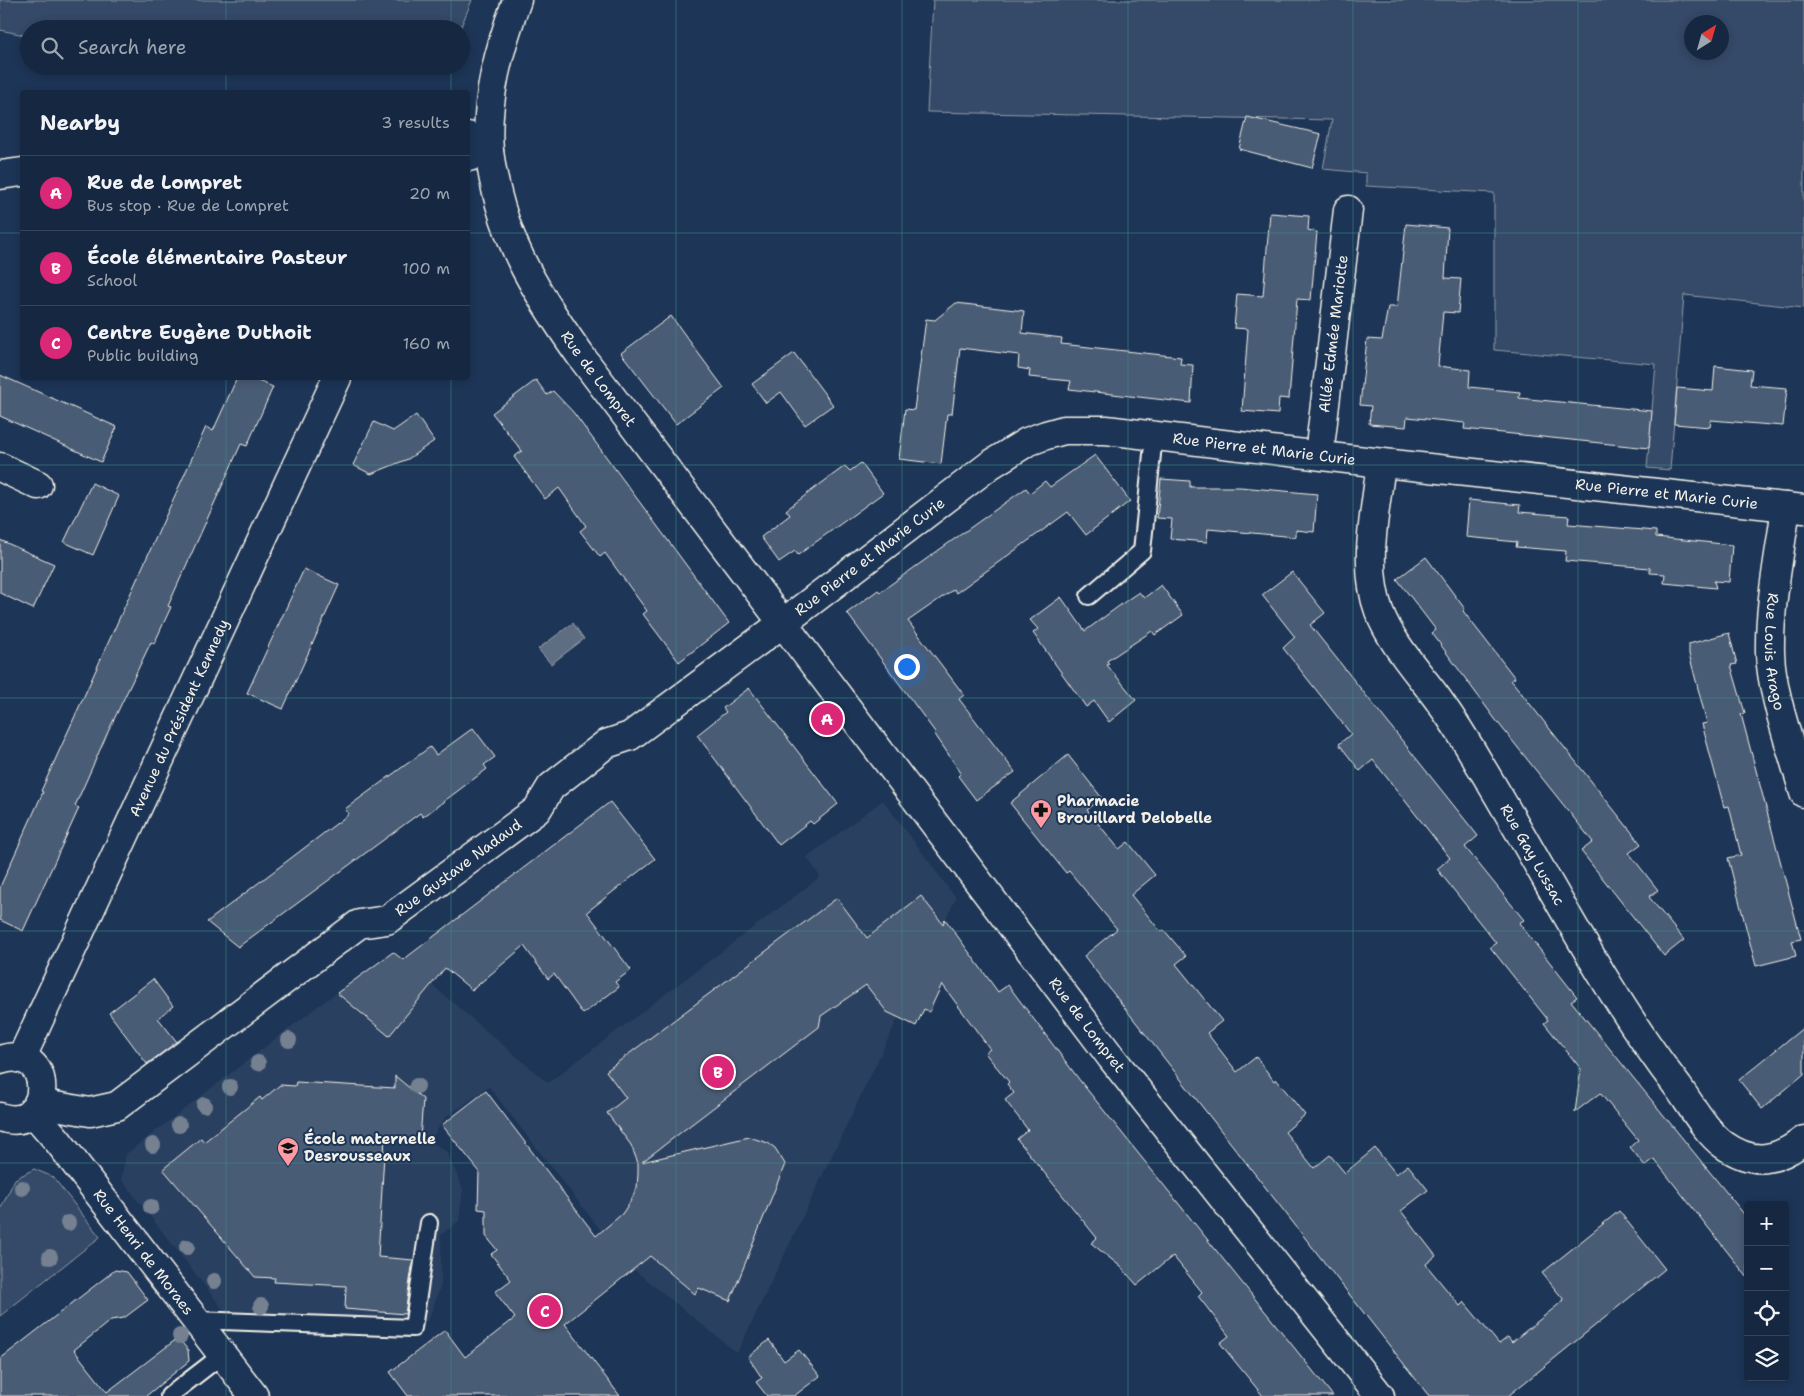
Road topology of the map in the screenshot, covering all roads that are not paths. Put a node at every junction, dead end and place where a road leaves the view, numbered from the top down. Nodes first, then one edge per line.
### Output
1 (516, 0) edge
2 (475, 148) edge
3 (20, 172) edge
4 (0, 175) edge
5 (1348, 210) dead end
6 (336, 380) edge
7 (1154, 435) junction
8 (1319, 455) junction
9 (1381, 463) junction
10 (0, 467) edge
11 (38, 484) dead end
12 (1795, 508) edge
13 (1090, 596) dead end
14 (783, 623) junction
15 (1804, 793) edge
16 (11, 1059) edge
17 (35, 1107) junction
18 (0, 1117) edge
19 (1804, 1140) edge
20 (429, 1223) dead end
21 (195, 1320) junction
22 (222, 1355) junction
23 (169, 1396) edge
24 (254, 1396) edge
25 (1380, 1396) edge

1 - 2 street, Rue de Lompret
2 - 14 street, Rue de Lompret
3 - 4 street
5 - 8 street, Allée Edmée Mariotte
6 - 16 street, Avenue du Président Kennedy
7 - 8 street, Rue Pierre et Marie Curie
7 - 13 lane
7 - 14 street, Rue Pierre et Marie Curie
8 - 9 street, Rue Pierre et Marie Curie
9 - 12 street, Rue Pierre et Marie Curie
9 - 19 street, Rue Gay Lussac
10 - 11 street
12 - 15 street, Rue Louis Arago
14 - 17 street, Rue Gustave Nadaud
14 - 25 street, Rue de Lompret
16 - 17 street, Avenue du Président Kennedy
17 - 18 street
17 - 21 street, Rue Henri de Moraes
20 - 21 lane
21 - 22 street, Rue Henri de Moraes
22 - 23 lane
22 - 24 street, Rue Henri de Moraes

